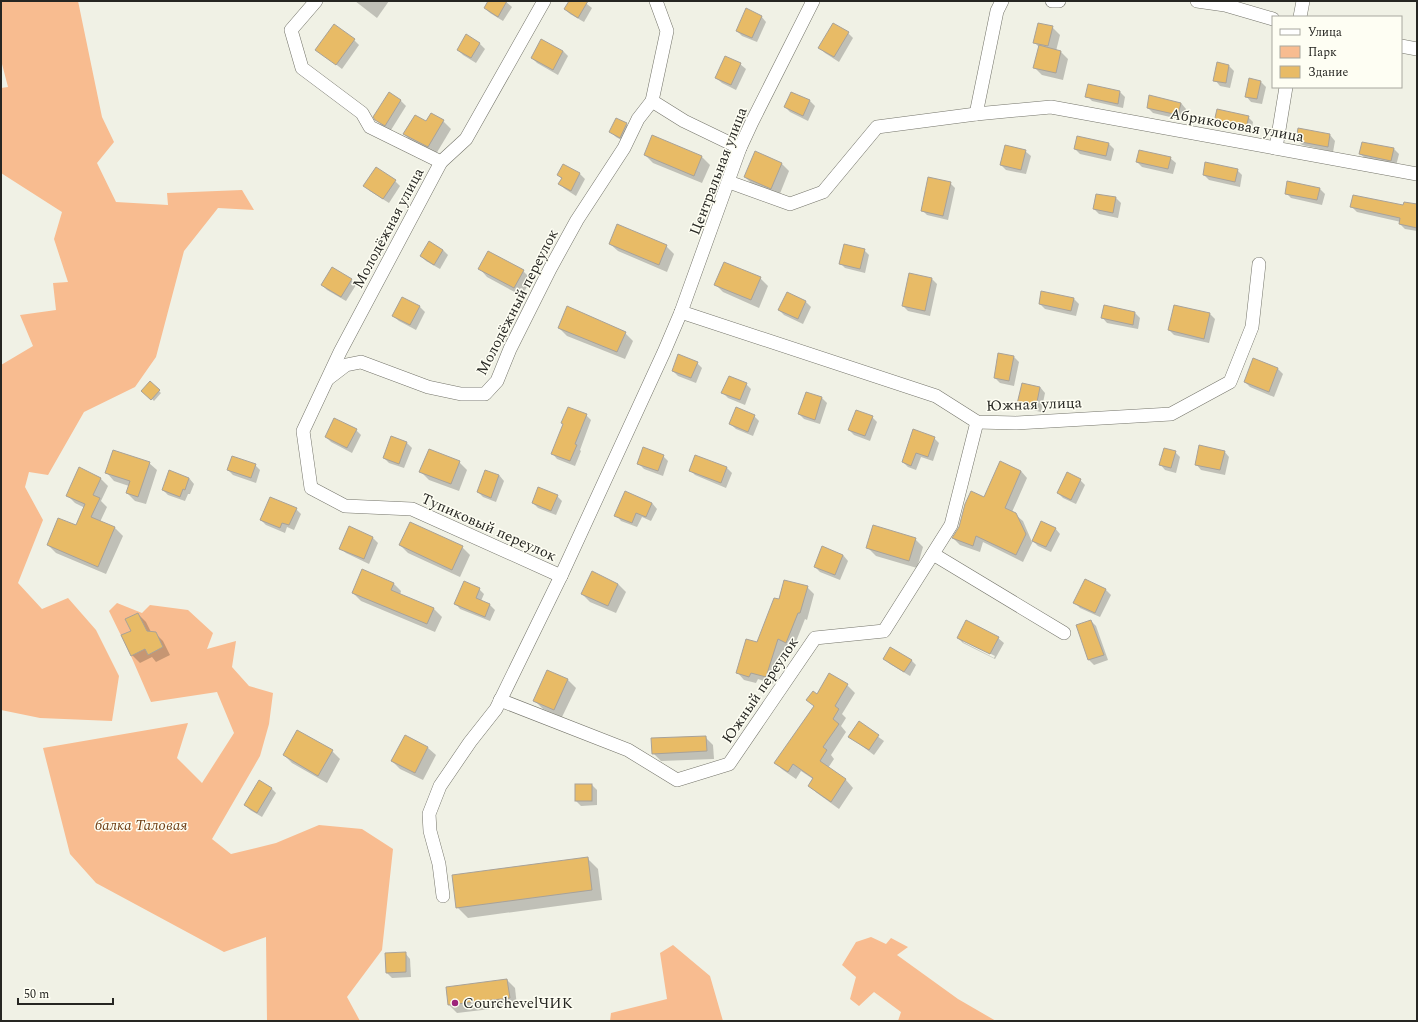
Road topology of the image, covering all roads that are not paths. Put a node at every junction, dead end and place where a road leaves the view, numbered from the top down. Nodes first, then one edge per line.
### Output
1 (316, 1) edge
2 (544, 1) edge
3 (656, 1) edge
4 (813, 1) edge
5 (1002, 1) edge
6 (1052, 1) edge
7 (1059, 1) edge
8 (1197, 1) edge
9 (1303, 1) edge
10 (1300, 16) edge
11 (1272, 19) edge
12 (1402, 46) edge
13 (1417, 49) edge
14 (1286, 88) edge
15 (652, 101) junction
16 (976, 114) junction
17 (740, 148) junction
18 (1276, 148) junction
19 (441, 162) junction
20 (1417, 174) edge
21 (729, 182) junction
22 (1259, 264) dead end
23 (681, 312) junction
24 (328, 379) junction
25 (977, 422) junction
26 (311, 488) joint
27 (933, 554) junction
28 (561, 576) junction
29 (1064, 633) dead end
30 (500, 700) junction
31 (443, 896) dead end

1 - 19 street
2 - 19 street, Молодёжная улица
3 - 15 street
4 - 17 street, Центральная улица
5 - 16 street
6 - 7 street
8 - 11 street
9 - 10 street
12 - 13 street
14 - 18 street
15 - 17 street
15 - 24 street, Молодёжный переулок
16 - 18 street, Абрикосовая улица
16 - 21 street, Абрикосовая улица
17 - 21 street, Центральная улица
18 - 20 street, Абрикосовая улица
19 - 24 street, Молодёжная улица
21 - 23 street, Центральная улица
22 - 25 street, Южная улица
23 - 25 street, Южная улица
23 - 28 street, Центральная улица
24 - 26 street, Молодёжная улица
25 - 27 street, Южный переулок
26 - 28 street, Тупиковый переулок
27 - 29 street
27 - 30 street, Южный переулок
28 - 30 street, Центральная улица
30 - 31 street, Центральная улица

